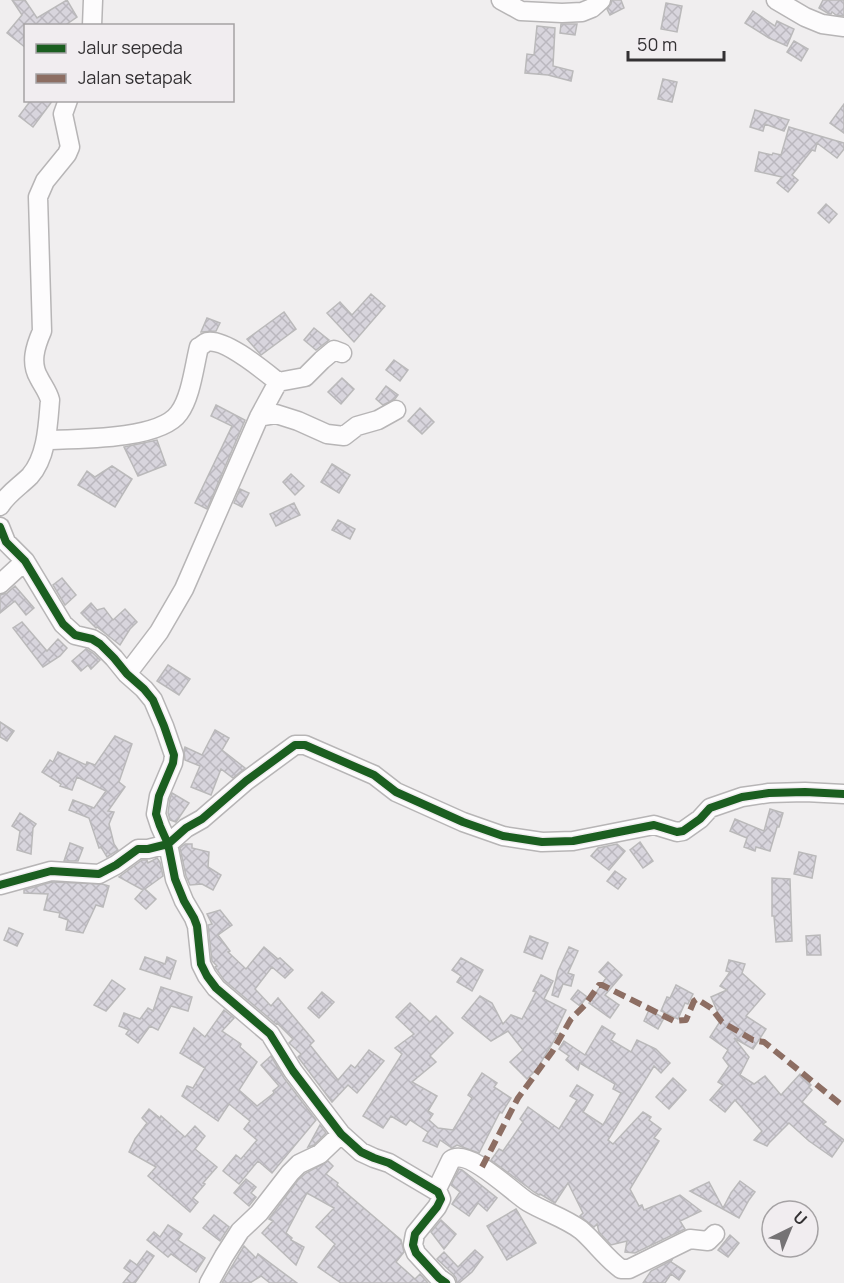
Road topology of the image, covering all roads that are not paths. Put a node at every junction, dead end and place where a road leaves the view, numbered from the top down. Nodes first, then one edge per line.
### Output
1 (93, 0) edge
2 (501, 0) edge
3 (601, 0) edge
4 (776, 0) edge
5 (92, 24) edge
6 (844, 27) edge
7 (67, 102) edge
8 (342, 353) dead end
9 (278, 382) junction
10 (396, 410) dead end
11 (259, 417) junction
12 (47, 440) junction
13 (0, 506) edge
14 (0, 527) edge
15 (25, 561) junction
16 (0, 584) edge
17 (127, 674) junction
18 (844, 794) edge
19 (168, 844) junction
20 (0, 885) edge
21 (341, 1134) junction
22 (436, 1191) junction
23 (715, 1234) dead end
24 (209, 1283) edge
25 (446, 1283) edge

1 - 5 street
2 - 3 street
4 - 6 street
7 - 12 street
8 - 9 street
9 - 11 street
9 - 12 street
10 - 11 street
11 - 17 street
12 - 13 street
14 - 15 street
15 - 16 street
15 - 17 street
17 - 19 street
18 - 19 street
19 - 20 street
19 - 21 street
21 - 22 street
21 - 24 street
22 - 23 street
22 - 25 street

